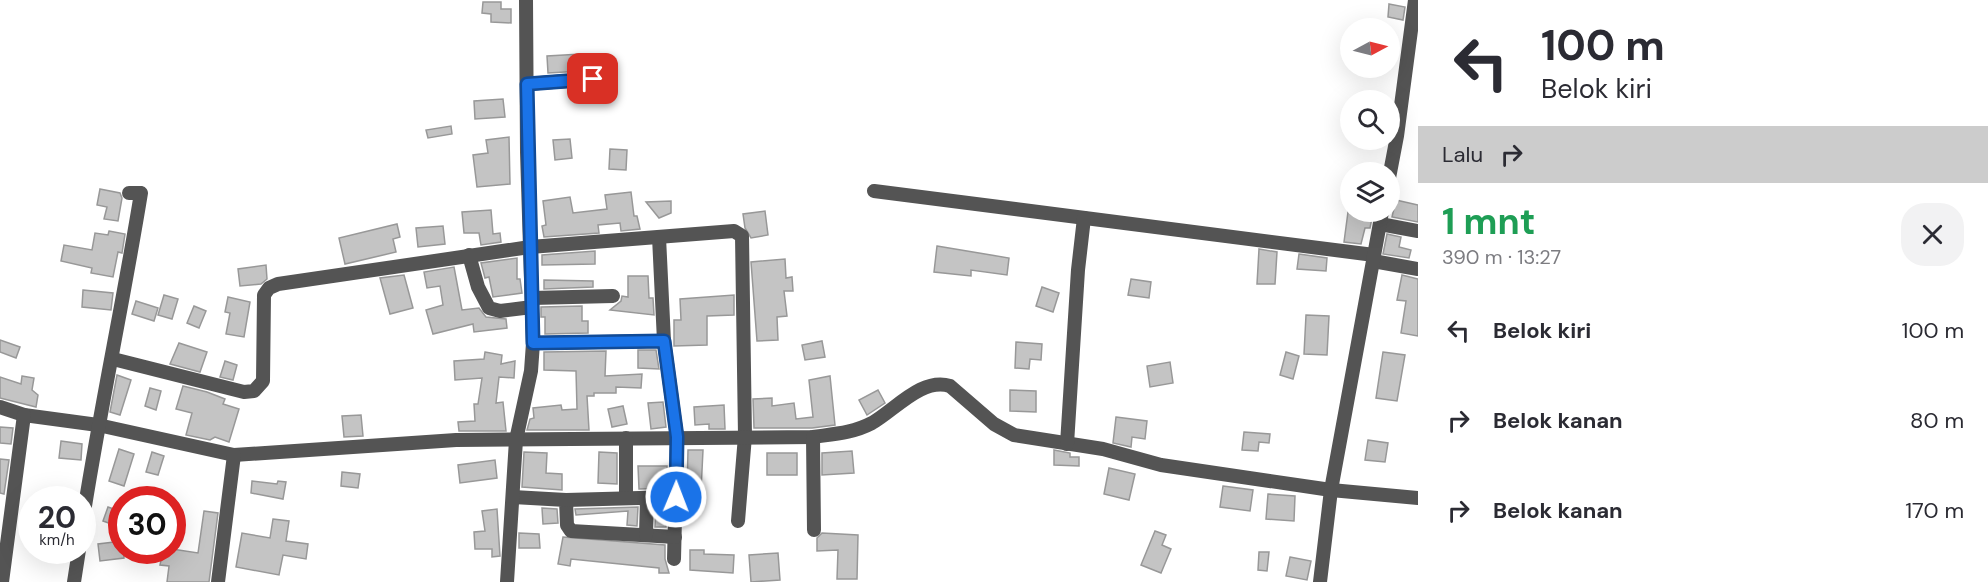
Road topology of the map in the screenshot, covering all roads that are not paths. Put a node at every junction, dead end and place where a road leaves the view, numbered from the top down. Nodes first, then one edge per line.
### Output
1 (526, 0) edge
2 (1415, 0) edge
3 (593, 79) dead end
4 (527, 84) junction
5 (1392, 162) edge
6 (874, 191) dead end
7 (129, 193) dead end
8 (1084, 218) junction
9 (1380, 222) edge
10 (1392, 222) edge
11 (1418, 231) edge
12 (658, 237) junction
13 (530, 247) junction
14 (469, 255) junction
15 (1373, 258) junction
16 (1418, 269) edge
17 (612, 296) dead end
18 (532, 302) junction
19 (664, 341) junction
20 (533, 343) junction
21 (113, 359) junction
22 (0, 407) edge
23 (24, 415) junction
24 (98, 425) junction
25 (745, 436) junction
26 (677, 437) junction
27 (813, 437) junction
28 (626, 438) junction
29 (516, 440) junction
30 (1067, 444) junction
31 (234, 455) junction
32 (88, 486) edge
33 (1331, 490) junction
34 (513, 497) junction
35 (676, 497) junction
36 (626, 498) junction
37 (647, 498) junction
38 (1418, 498) edge
39 (566, 500) junction
40 (738, 521) dead end
41 (814, 530) dead end
42 (646, 535) junction
43 (675, 537) junction
44 (674, 559) dead end
45 (77, 564) edge
46 (2, 582) edge
47 (74, 582) edge
48 (218, 582) edge
49 (507, 582) edge
50 (1320, 582) edge

1 - 4 street
2 - 5 street
3 - 4 street
4 - 13 street
6 - 8 street
7 - 21 street
8 - 15 street
8 - 30 street
9 - 15 street
10 - 11 street
12 - 13 street
12 - 19 street
12 - 25 street
13 - 14 street
13 - 18 street
14 - 18 street
14 - 21 street
15 - 16 street
15 - 33 street
17 - 18 street
18 - 20 street
19 - 20 street
19 - 26 street
20 - 29 street
21 - 24 street
22 - 23 street
23 - 24 street
23 - 46 street
24 - 31 street
24 - 32 street
25 - 26 street
25 - 27 street
25 - 40 street
26 - 28 street
26 - 35 street
27 - 30 street
27 - 41 street
28 - 29 street
28 - 36 street
29 - 31 street
29 - 34 street
30 - 33 street
31 - 48 street
33 - 38 street
33 - 50 street
34 - 39 street
34 - 49 street
35 - 37 street
35 - 43 street
36 - 37 street
36 - 39 street
37 - 42 street
39 - 42 street
42 - 43 street
43 - 44 street
45 - 47 street

